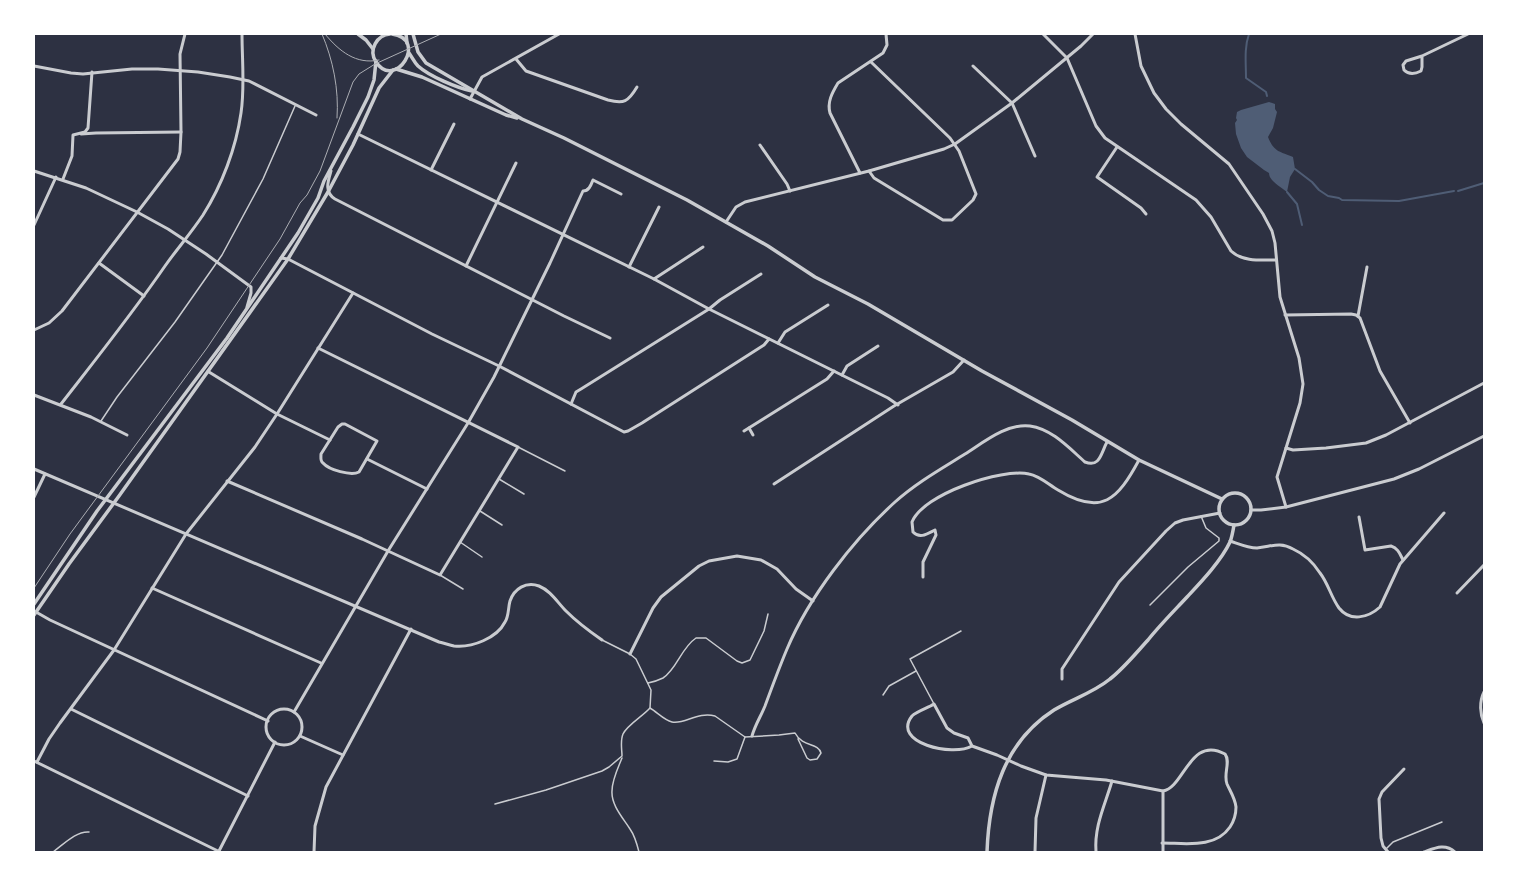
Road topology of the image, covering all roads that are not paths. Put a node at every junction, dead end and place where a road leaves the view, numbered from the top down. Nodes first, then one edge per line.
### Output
1 (185, 34) edge
2 (242, 34) edge
3 (358, 34) edge
4 (387, 34) edge
5 (406, 34) edge
6 (413, 34) edge
7 (559, 34) edge
8 (886, 34) edge
9 (1043, 34) edge
10 (1093, 34) edge
11 (1135, 34) edge
12 (1468, 34) edge
13 (407, 44) junction
14 (373, 50) junction
15 (408, 53) junction
16 (1422, 56) junction
17 (1067, 58) junction
18 (516, 59) junction
19 (376, 61) junction
20 (871, 62) junction
21 (34, 66) edge
22 (973, 66) dead end
23 (394, 69) junction
24 (180, 70) junction
25 (92, 72) junction
26 (243, 79) junction
27 (637, 88) dead end
28 (473, 91) junction
29 (470, 98) junction
30 (1012, 103) junction
31 (296, 104) junction
32 (316, 115) dead end
33 (522, 119) junction
34 (454, 124) dead end
35 (181, 132) junction
36 (358, 134) junction
37 (79, 135) junction
38 (955, 144) junction
39 (760, 145) dead end
40 (1117, 147) junction
41 (1034, 156) dead end
42 (516, 163) dead end
43 (332, 167) junction
44 (431, 170) junction
45 (34, 171) edge
46 (869, 171) junction
47 (860, 173) junction
48 (56, 177) junction
49 (63, 180) junction
50 (790, 191) junction
51 (328, 192) junction
52 (621, 194) dead end
53 (496, 202) junction
54 (659, 207) dead end
55 (137, 212) junction
56 (1146, 214) dead end
57 (726, 222) junction
58 (34, 225) edge
59 (563, 235) junction
60 (185, 240) junction
61 (703, 247) dead end
62 (281, 258) junction
63 (288, 259) junction
64 (1276, 260) junction
65 (217, 262) junction
66 (99, 263) junction
67 (466, 266) junction
68 (629, 267) junction
69 (1367, 267) dead end
70 (761, 274) dead end
71 (654, 279) junction
72 (353, 293) junction
73 (144, 296) junction
74 (532, 300) junction
75 (828, 305) dead end
76 (709, 309) junction
77 (245, 312) junction
78 (1285, 315) junction
79 (1358, 316) junction
80 (34, 330) edge
81 (610, 338) dead end
82 (769, 339) junction
83 (778, 343) junction
84 (878, 346) dead end
85 (318, 348) junction
86 (964, 360) junction
87 (499, 366) junction
88 (834, 371) junction
89 (209, 372) junction
90 (842, 374) junction
91 (1484, 383) edge
92 (34, 395) edge
93 (61, 404) junction
94 (571, 404) junction
95 (898, 405) junction
96 (277, 414) junction
97 (100, 422) junction
98 (468, 423) junction
99 (1410, 423) junction
100 (749, 428) junction
101 (744, 431) dead end
102 (127, 435) dead end
103 (753, 435) dead end
104 (1484, 436) edge
105 (330, 440) junction
106 (1107, 442) junction
107 (518, 447) junction
108 (1286, 448) junction
109 (368, 459) junction
110 (1139, 460) junction
111 (34, 470) edge
112 (565, 471) dead end
113 (45, 474) junction
114 (499, 479) junction
115 (227, 481) junction
116 (774, 484) dead end
117 (427, 489) junction
118 (524, 494) dead end
119 (34, 497) edge
120 (1222, 499) junction
121 (106, 500) junction
122 (114, 503) junction
123 (1286, 507) junction
124 (1251, 510) junction
125 (480, 511) junction
126 (1220, 513) junction
127 (1444, 513) dead end
128 (1201, 516) junction
129 (1359, 517) dead end
130 (502, 525) dead end
131 (1234, 525) junction
132 (186, 534) junction
133 (1230, 541) junction
134 (460, 542) junction
135 (388, 551) junction
136 (482, 557) dead end
137 (1403, 560) junction
138 (1484, 565) edge
139 (440, 575) junction
140 (923, 577) dead end
141 (152, 588) junction
142 (463, 590) dead end
143 (1457, 593) dead end
144 (813, 601) junction
145 (34, 604) edge
146 (1150, 605) dead end
147 (357, 606) junction
148 (35, 614) edge
149 (768, 614) dead end
150 (411, 629) junction
151 (961, 631) dead end
152 (602, 640) joint
153 (114, 650) junction
154 (630, 654) junction
155 (322, 663) junction
156 (916, 672) junction
157 (1062, 679) dead end
158 (648, 683) junction
159 (1484, 692) edge
160 (883, 695) dead end
161 (934, 704) junction
162 (650, 708) junction
163 (71, 709) junction
164 (294, 712) junction
165 (268, 721) junction
166 (1484, 724) edge
167 (300, 736) junction
168 (752, 736) junction
169 (745, 737) junction
170 (798, 739) junction
171 (275, 742) junction
172 (972, 746) junction
173 (343, 755) junction
174 (622, 756) junction
175 (1008, 760) junction
176 (35, 761) edge
177 (714, 761) dead end
178 (1404, 769) dead end
179 (1046, 775) junction
180 (1112, 781) junction
181 (1163, 791) junction
182 (248, 796) junction
183 (495, 804) dead end
184 (1442, 822) dead end
185 (89, 832) dead end
186 (1162, 843) junction
187 (1387, 851) edge
188 (53, 852) edge
189 (220, 852) edge
190 (314, 852) edge
191 (639, 852) edge
192 (987, 852) edge
193 (1035, 852) edge
194 (1096, 852) edge
195 (1163, 852) edge
196 (1424, 852) edge
197 (1455, 852) edge

1 - 24 street
2 - 26 street
3 - 14 street
4 - 13 street
4 - 14 street
5 - 13 street
6 - 28 street
7 - 18 street
8 - 20 street
9 - 17 street
10 - 17 street
11 - 64 street
12 - 16 street
13 - 15 street
14 - 19 street
15 - 23 street
15 - 28 street
16 - 16 street
17 - 30 street
17 - 40 street
18 - 27 street
18 - 28 street
19 - 23 street
19 - 43 street
20 - 38 street
20 - 47 street
21 - 25 street
22 - 30 street
23 - 29 street
23 - 36 street
24 - 25 street
24 - 26 street
24 - 35 street
25 - 37 street
26 - 31 street
26 - 60 street
28 - 29 street
28 - 33 street
29 - 33 street
30 - 38 street
30 - 41 street
31 - 32 street
31 - 65 lane
33 - 57 street
34 - 44 street
35 - 37 street
35 - 55 street
36 - 44 street
36 - 51 street
37 - 49 street
38 - 46 street
38 - 46 street
39 - 50 street
40 - 56 street
40 - 64 street
42 - 53 street
43 - 51 street
43 - 62 street
44 - 53 street
45 - 48 street
46 - 47 street
47 - 50 street
48 - 49 street
48 - 58 street
49 - 55 street
50 - 57 street
51 - 63 street
51 - 67 street
52 - 59 street
53 - 59 street
53 - 67 street
54 - 68 street
55 - 60 street
55 - 66 street
57 - 86 street
59 - 68 street
59 - 74 street
60 - 65 street
60 - 73 street
61 - 71 street
62 - 63 street
62 - 77 street
63 - 72 street
63 - 89 street
64 - 78 street
65 - 77 street
65 - 97 lane
66 - 73 street
66 - 80 street
67 - 74 street
68 - 71 street
69 - 79 street
70 - 76 street
71 - 76 street
72 - 85 street
72 - 87 street
73 - 93 street
74 - 81 street
74 - 87 street
75 - 83 street
76 - 82 street
76 - 94 street
77 - 121 street
78 - 79 street
78 - 108 street
79 - 99 street
82 - 83 street
82 - 94 street
83 - 88 street
84 - 90 street
85 - 96 street
85 - 98 street
86 - 95 street
86 - 106 street
87 - 94 street
87 - 98 street
88 - 90 street
88 - 100 street
89 - 96 street
89 - 122 street
90 - 95 street
91 - 99 street
92 - 93 street
93 - 97 street
95 - 116 street
96 - 105 street
96 - 115 street
97 - 102 street
98 - 107 street
98 - 117 street
99 - 108 street
100 - 101 street
100 - 103 street
104 - 123 street
105 - 109 street
105 - 109 street
106 - 110 street
106 - 144 street
107 - 112 lane
107 - 114 street
108 - 123 street
109 - 117 street
110 - 120 street
110 - 140 street
111 - 113 street
113 - 119 street
113 - 121 street
114 - 118 lane
114 - 125 street
115 - 132 street
115 - 135 street
117 - 135 street
120 - 124 street
120 - 126 street
121 - 122 street
121 - 145 street
122 - 132 street
122 - 148 street
123 - 124 street
124 - 131 street
125 - 130 lane
125 - 134 street
126 - 128 street
126 - 131 street
127 - 137 street
128 - 146 lane
128 - 157 street
129 - 137 street
131 - 133 street
132 - 141 street
132 - 147 street
133 - 137 street
133 - 175 street
134 - 136 lane
134 - 139 street
135 - 139 street
135 - 147 street
138 - 143 street
139 - 142 lane
141 - 153 street
141 - 155 street
144 - 154 street
144 - 168 street
147 - 150 street
147 - 155 street
148 - 153 street
149 - 158 lane
150 - 152 street
150 - 173 street
151 - 156 lane
152 - 154 lane
153 - 163 street
153 - 165 street
154 - 158 lane
155 - 164 street
156 - 160 lane
156 - 161 lane
158 - 162 lane
159 - 166 street
161 - 172 street
161 - 172 street
162 - 169 lane
162 - 174 lane
163 - 176 street
163 - 182 street
164 - 165 street
164 - 167 street
165 - 171 street
167 - 171 street
167 - 173 street
168 - 169 lane
168 - 170 lane
169 - 177 lane
170 - 170 lane
171 - 182 street
172 - 175 street
173 - 190 street
174 - 183 lane
174 - 191 lane
175 - 179 street
175 - 192 street
176 - 189 street
178 - 187 street
179 - 180 street
179 - 193 street
180 - 181 street
180 - 194 street
181 - 186 street
181 - 186 street
182 - 189 street
184 - 187 lane
185 - 188 lane
186 - 195 street
196 - 197 street

